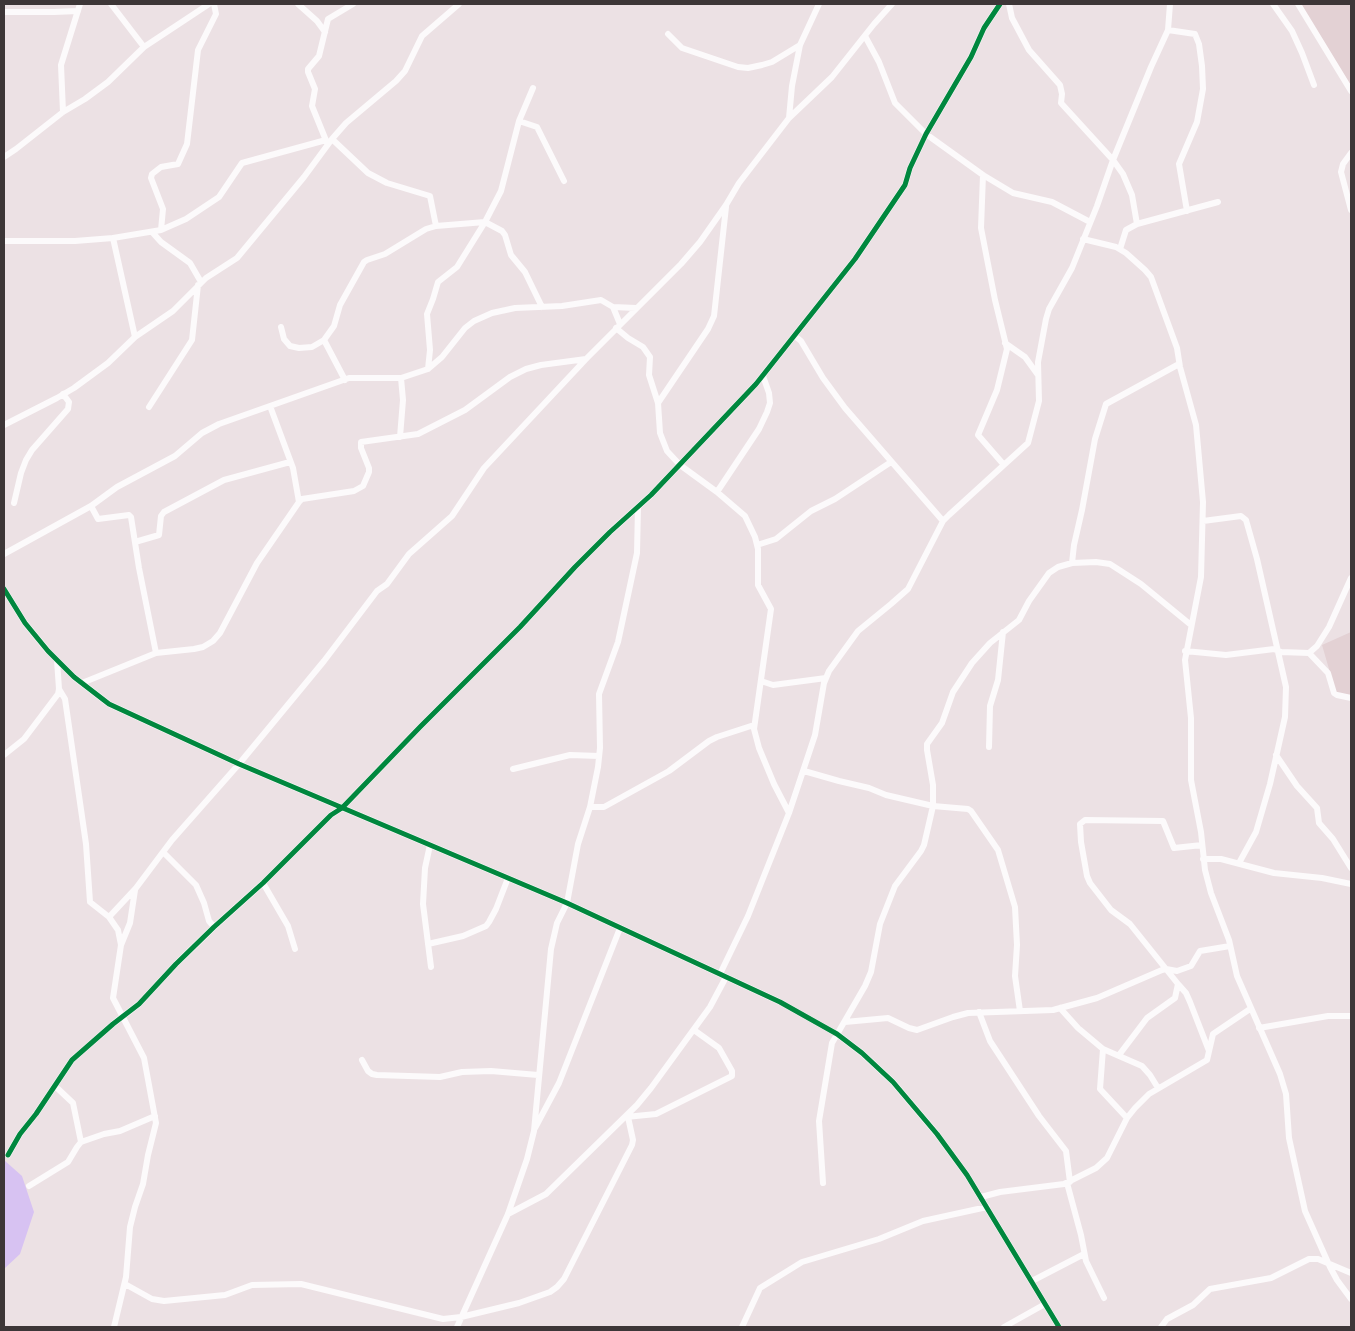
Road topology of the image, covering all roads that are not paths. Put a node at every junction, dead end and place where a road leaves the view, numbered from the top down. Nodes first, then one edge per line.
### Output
1 (111, 4) edge
2 (209, 4) edge
3 (214, 4) edge
4 (298, 4) edge
5 (353, 4) edge
6 (459, 4) edge
7 (818, 4) edge
8 (892, 4) edge
9 (1000, 4) edge
10 (1010, 4) edge
11 (1170, 4) edge
12 (1273, 4) edge
13 (1298, 4) edge
14 (79, 7) edge
15 (4, 12) edge
16 (1168, 30) junction
17 (325, 32) junction
18 (668, 34) dead end
19 (864, 36) junction
20 (800, 45) junction
21 (144, 46) junction
22 (1314, 86) dead end
23 (533, 88) dead end
24 (1351, 92) edge
25 (63, 112) junction
26 (789, 118) junction
27 (519, 121) junction
28 (926, 134) junction
29 (328, 141) junction
30 (1351, 153) edge
31 (4, 157) edge
32 (1113, 160) junction
33 (983, 176) junction
34 (564, 180) dead end
35 (1218, 202) dead end
36 (726, 205) junction
37 (1351, 210) edge
38 (1186, 211) junction
39 (485, 222) junction
40 (1090, 222) junction
41 (1137, 224) junction
42 (436, 226) junction
43 (161, 230) junction
44 (152, 232) junction
45 (113, 238) junction
46 (1083, 239) junction
47 (4, 241) edge
48 (1120, 249) junction
49 (200, 283) junction
50 (542, 307) junction
51 (613, 307) junction
52 (636, 308) junction
53 (618, 326) junction
54 (281, 327) dead end
55 (795, 336) junction
56 (135, 337) junction
57 (324, 340) junction
58 (1005, 343) junction
59 (586, 358) junction
60 (1180, 364) junction
61 (428, 369) junction
62 (1038, 375) junction
63 (763, 376) junction
64 (401, 378) junction
65 (345, 380) junction
66 (63, 394) junction
67 (658, 403) junction
68 (270, 406) junction
69 (149, 407) dead end
70 (4, 425) edge
71 (400, 438) junction
72 (290, 462) junction
73 (891, 462) junction
74 (680, 465) junction
75 (1004, 465) junction
76 (717, 492) junction
77 (299, 502) junction
78 (14, 503) dead end
79 (91, 506) junction
80 (638, 507) junction
81 (944, 521) junction
82 (1203, 521) junction
83 (135, 542) junction
84 (757, 545) junction
85 (4, 554) edge
86 (1072, 563) junction
87 (1351, 578) edge
88 (4, 589) edge
89 (1191, 625) junction
90 (1003, 632) junction
91 (1277, 649) junction
92 (1185, 651) junction
93 (156, 653) junction
94 (1309, 653) junction
95 (57, 660) junction
96 (826, 678) junction
97 (761, 681) junction
98 (82, 683) junction
99 (59, 689) junction
100 (1351, 698) edge
101 (754, 725) junction
102 (989, 747) dead end
103 (4, 755) edge
104 (1276, 755) junction
105 (599, 756) junction
106 (239, 764) junction
107 (513, 769) dead end
108 (804, 771) junction
109 (933, 806) junction
110 (590, 807) junction
111 (342, 808) junction
112 (790, 813) junction
113 (430, 845) junction
114 (1202, 845) junction
115 (163, 852) junction
116 (1203, 859) junction
117 (1239, 863) junction
118 (1351, 868) edge
119 (508, 878) junction
120 (263, 883) junction
121 (1351, 884) edge
122 (136, 888) junction
123 (566, 903) junction
124 (110, 917) junction
125 (214, 927) junction
126 (620, 928) junction
127 (428, 944) junction
128 (121, 945) junction
129 (1230, 946) junction
130 (295, 949) dead end
131 (431, 967) dead end
132 (1166, 969) junction
133 (723, 976) junction
134 (1178, 984) junction
135 (1176, 998) junction
136 (1190, 1002) junction
137 (1060, 1008) junction
138 (1250, 1009) junction
139 (1020, 1011) junction
140 (980, 1012) junction
141 (123, 1016) junction
142 (1351, 1016) edge
143 (845, 1022) junction
144 (1259, 1028) junction
145 (694, 1030) junction
146 (837, 1034) junction
147 (1103, 1049) junction
148 (1209, 1052) junction
149 (1119, 1055) junction
150 (362, 1060) dead end
151 (538, 1075) junction
152 (55, 1086) junction
153 (1158, 1088) junction
154 (155, 1116) junction
155 (626, 1117) junction
156 (1127, 1118) junction
157 (534, 1131) junction
158 (81, 1142) junction
159 (8, 1156) dead end
160 (1069, 1182) junction
161 (823, 1183) dead end
162 (29, 1186) dead end
163 (981, 1197) junction
164 (987, 1207) junction
165 (508, 1214) junction
166 (1084, 1254) junction
167 (1329, 1264) junction
168 (1351, 1273) edge
169 (1032, 1281) junction
170 (125, 1284) junction
171 (1104, 1298) dead end
172 (1351, 1299) edge
173 (1045, 1304) junction
174 (462, 1318) junction
175 (116, 1326) edge
176 (457, 1327) edge
177 (742, 1327) edge
178 (1004, 1327) edge
179 (1059, 1327) edge
180 (1161, 1327) edge

1 - 21 street
2 - 21 street
3 - 43 street
4 - 17 street
5 - 17 street
6 - 29 street
7 - 20 street
8 - 19 street
9 - 28 street
10 - 32 street
11 - 16 street
12 - 22 street
13 - 24 street
14 - 15 street
14 - 25 street
16 - 32 street
16 - 38 street
17 - 29 street
18 - 20 street
19 - 26 street
19 - 28 street
20 - 26 street
21 - 25 street
23 - 27 street
25 - 31 street
26 - 36 street
27 - 34 street
27 - 39 street
28 - 33 street
28 - 55 street
29 - 42 street
29 - 43 street
29 - 49 street
30 - 37 street
32 - 40 street
32 - 41 street
33 - 40 street
33 - 58 street
35 - 38 street
36 - 52 street
36 - 67 street
38 - 41 street
39 - 42 street
39 - 50 street
39 - 61 street
40 - 46 street
41 - 48 street
42 - 57 street
43 - 44 street
44 - 45 street
44 - 49 street
45 - 47 street
45 - 56 street
46 - 48 street
46 - 62 street
48 - 60 street
49 - 56 street
49 - 69 street
50 - 51 street
50 - 61 street
51 - 52 street
51 - 53 street
52 - 53 street
53 - 59 street
53 - 67 street
54 - 57 street
55 - 63 street
55 - 73 street
56 - 66 street
57 - 65 street
58 - 62 street
58 - 75 street
59 - 71 street
59 - 106 street
60 - 82 street
60 - 86 street
61 - 64 street
62 - 75 street
63 - 74 street
63 - 76 street
64 - 65 street
64 - 71 street
65 - 68 street
66 - 70 street
66 - 78 street
67 - 74 street
68 - 72 street
68 - 79 street
71 - 77 street
72 - 77 street
72 - 83 street
73 - 81 street
73 - 84 street
74 - 76 street
74 - 80 street
75 - 81 street
76 - 84 street
77 - 93 street
79 - 83 street
79 - 85 street
80 - 105 street
80 - 111 street
81 - 96 street
82 - 89 street
82 - 91 street
83 - 93 street
84 - 97 street
86 - 89 street
86 - 90 street
87 - 94 street
88 - 95 street
89 - 92 street
90 - 102 street
90 - 109 street
91 - 92 street
91 - 94 street
91 - 104 street
92 - 114 street
93 - 98 street
94 - 100 street
95 - 98 street
95 - 99 street
96 - 97 street
96 - 108 street
97 - 101 street
98 - 106 street
99 - 103 street
99 - 124 street
101 - 110 street
101 - 112 street
104 - 117 street
104 - 118 street
105 - 107 street
105 - 110 street
106 - 111 street
106 - 115 street
108 - 109 street
108 - 112 street
109 - 139 street
109 - 143 street
110 - 123 street
111 - 113 street
111 - 120 street
112 - 133 street
113 - 119 street
113 - 127 street
114 - 116 street
114 - 132 street
115 - 122 street
115 - 125 street
116 - 117 street
116 - 129 street
117 - 121 street
119 - 123 street
119 - 127 street
120 - 125 street
120 - 130 street
122 - 124 street
122 - 128 street
123 - 126 street
123 - 151 street
124 - 128 street
125 - 141 street
126 - 133 street
126 - 157 street
127 - 131 street
128 - 141 street
129 - 132 street
129 - 138 street
132 - 134 street
132 - 137 street
133 - 145 street
133 - 146 street
134 - 135 street
134 - 136 street
135 - 136 street
135 - 149 street
136 - 148 street
137 - 139 street
137 - 147 street
138 - 144 street
138 - 148 street
139 - 140 street
140 - 143 street
140 - 160 street
141 - 152 street
141 - 154 street
142 - 144 street
143 - 146 street
144 - 167 street
145 - 155 street
145 - 155 street
146 - 161 street
146 - 163 street
147 - 149 street
147 - 156 street
148 - 153 street
149 - 153 street
150 - 151 street
151 - 157 street
152 - 158 street
152 - 159 street
153 - 156 street
154 - 158 street
154 - 170 street
155 - 165 street
155 - 174 street
156 - 160 street
157 - 165 street
158 - 162 street
160 - 163 street
160 - 166 street
163 - 164 street
164 - 169 street
164 - 177 street
165 - 174 street
166 - 169 street
166 - 171 street
167 - 168 street
167 - 172 street
167 - 180 street
169 - 173 street
170 - 174 street
170 - 175 street
173 - 178 street
173 - 179 street
174 - 176 street

